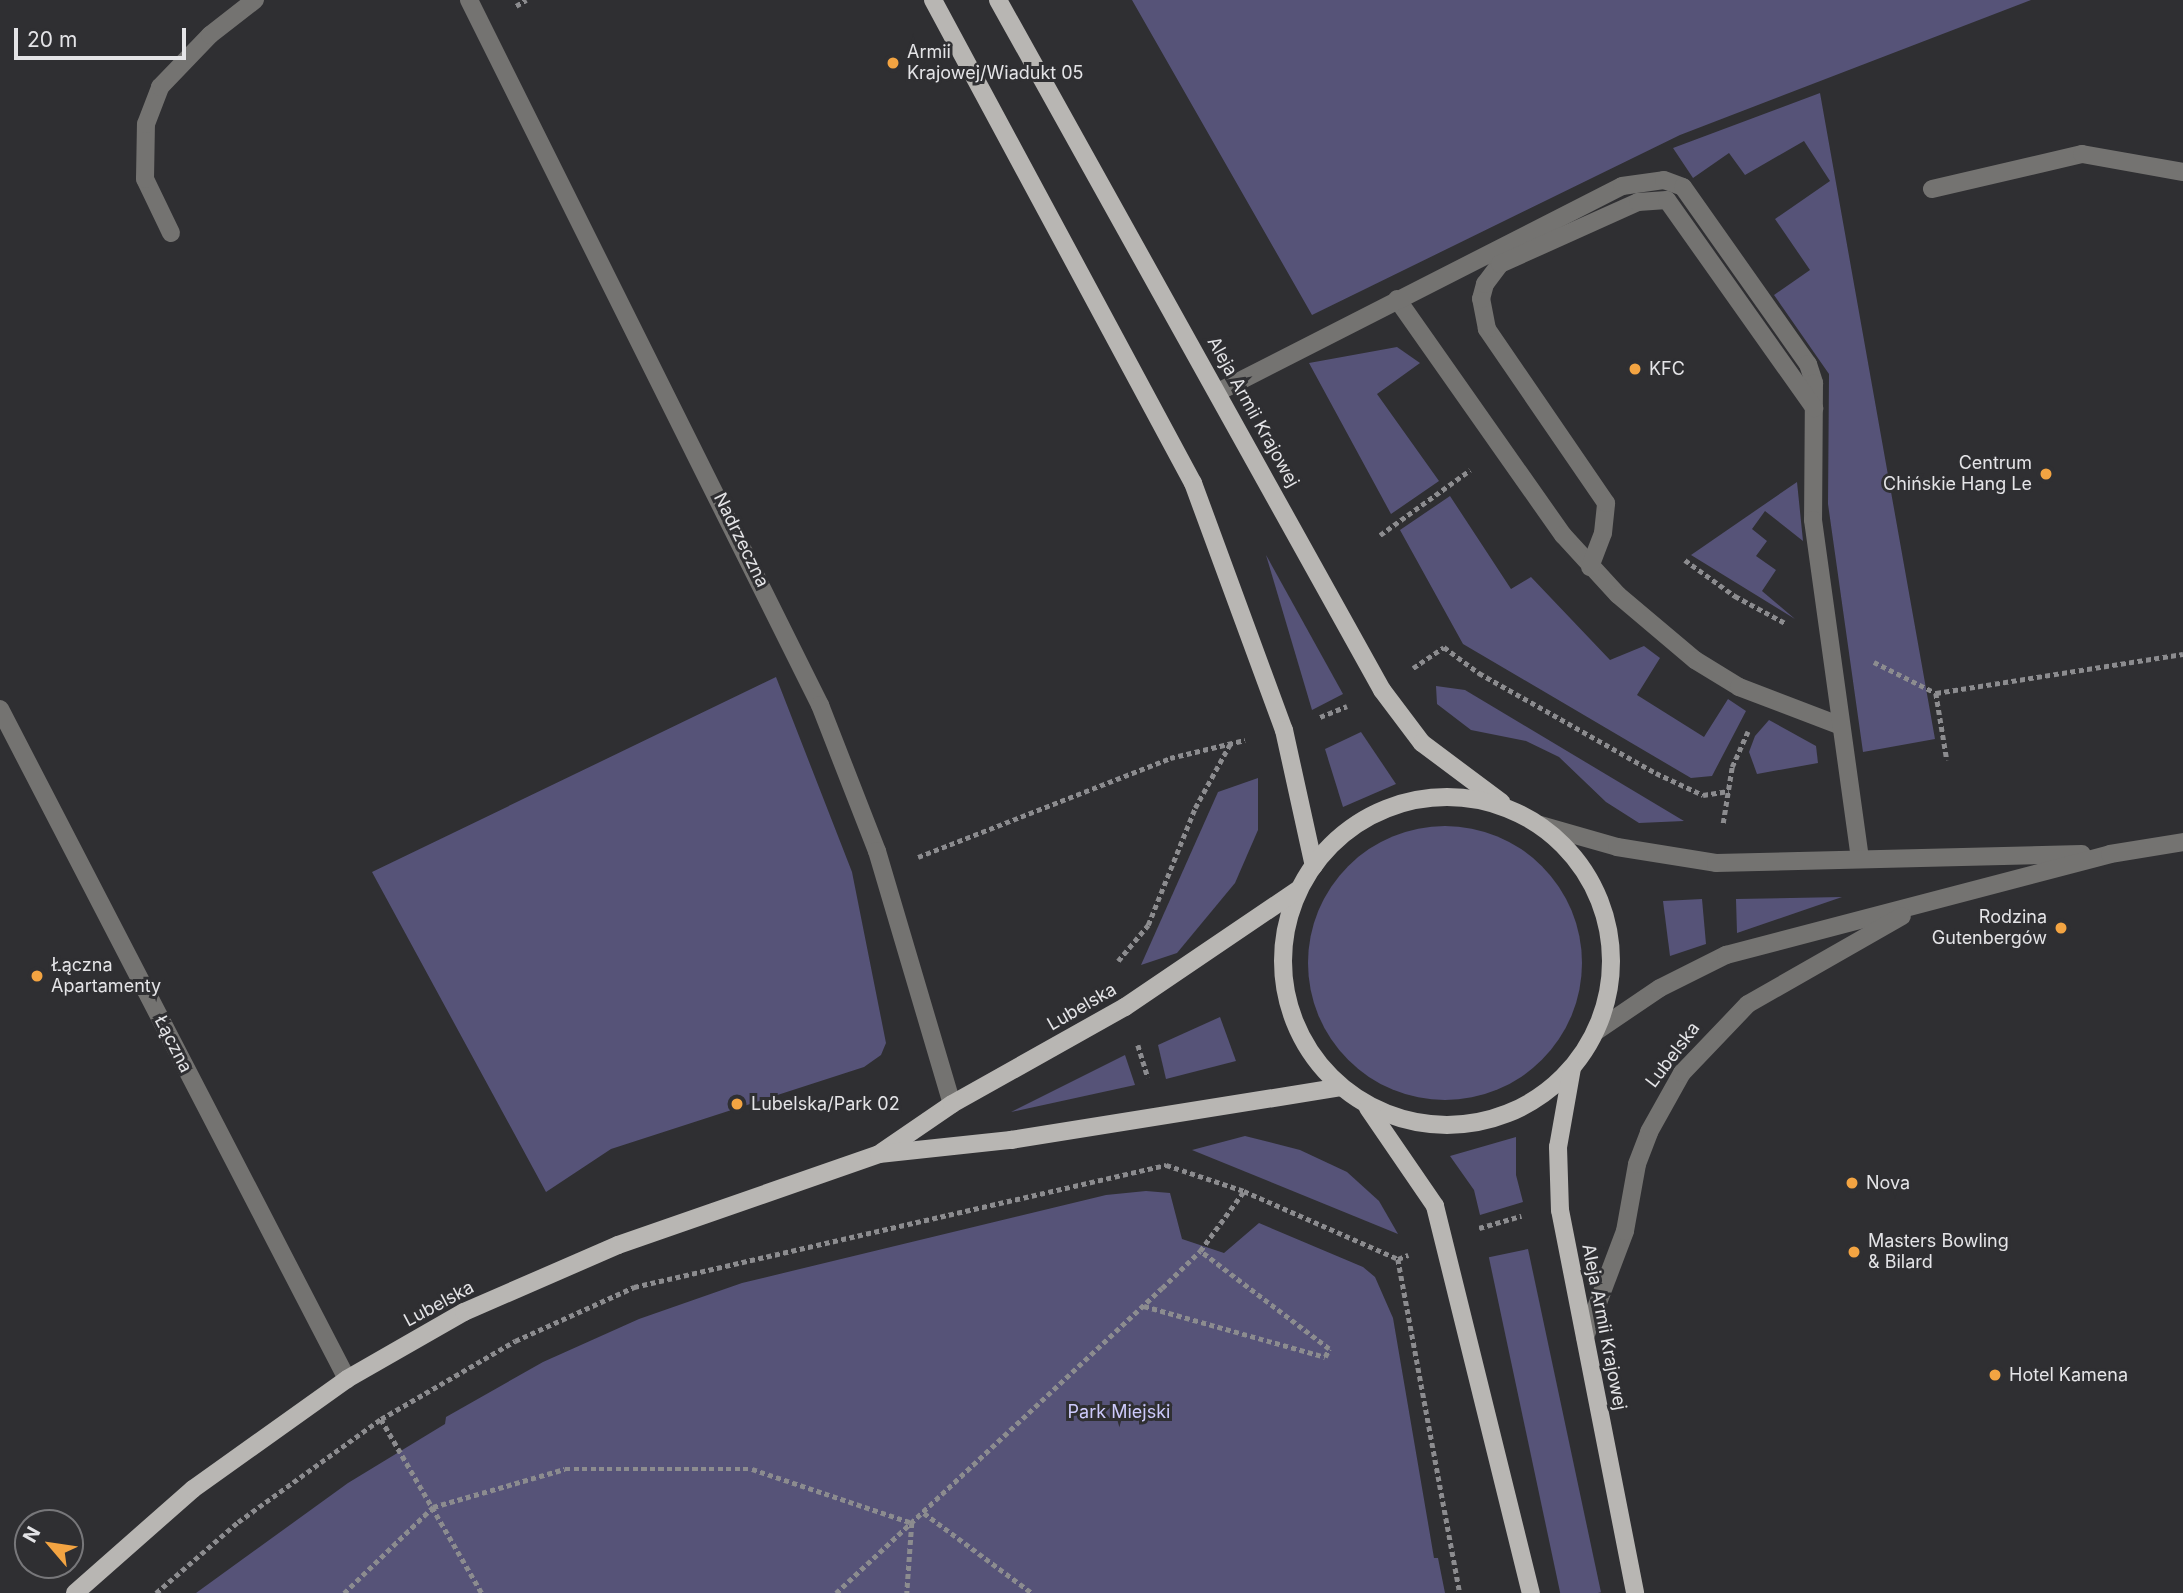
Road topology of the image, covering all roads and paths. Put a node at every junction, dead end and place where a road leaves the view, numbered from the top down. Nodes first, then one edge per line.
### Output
1 (255, 0) edge
2 (469, 0) edge
3 (933, 0) edge
4 (998, 0) edge
5 (2183, 172) edge
6 (1932, 189) dead end
7 (172, 233) dead end
8 (1397, 299) junction
9 (1218, 393) junction
10 (1814, 408) junction
11 (1501, 447) junction
12 (1380, 535) dead end
13 (1590, 567) junction
14 (1829, 640) junction
15 (1444, 647) dead end
16 (2183, 654) edge
17 (1936, 692) junction
18 (0, 709) edge
19 (1841, 726) junction
20 (1947, 761) dead end
21 (1729, 791) dead end
22 (1513, 810) junction
23 (1540, 825) junction
24 (2183, 842) edge
25 (2110, 854) junction
26 (1860, 858) junction
27 (907, 861) dead end
28 (1314, 866) junction
29 (1300, 888) junction
30 (1927, 902) junction
31 (1125, 1007) junction
32 (1595, 1032) junction
33 (1572, 1068) junction
34 (1340, 1087) junction
35 (952, 1104) junction
36 (1365, 1104) junction
37 (1161, 1115) junction
38 (879, 1154) junction
39 (1166, 1165) junction
40 (1244, 1191) junction
41 (1200, 1251) junction
42 (1144, 1306) junction
43 (1585, 1337) junction
44 (346, 1379) junction
45 (381, 1419) junction
46 (433, 1507) junction
47 (923, 1513) junction
48 (912, 1523) junction
49 (75, 1593) edge
50 (156, 1593) edge
51 (344, 1593) edge
52 (482, 1593) edge
53 (836, 1593) edge
54 (907, 1593) edge
55 (1032, 1593) edge
56 (1460, 1593) edge
57 (1531, 1593) edge
58 (1636, 1593) edge

1 - 7 street
2 - 35 street, Nadrzeczna
3 - 28 main road
4 - 9 main road, Aleja Armii Krajowej
5 - 6 street
8 - 9 street
8 - 10 street
8 - 11 street
9 - 22 main road, Aleja Armii Krajowej
10 - 13 street
10 - 14 street
11 - 12 path
11 - 13 street
13 - 19 street
14 - 17 path
14 - 19 street
15 - 21 path
16 - 17 path
17 - 20 path
18 - 44 street, Łączna
19 - 26 street
22 - 23 main road
22 - 28 main road
23 - 26 street, Lubelska
23 - 32 main road
24 - 25 street, Lubelska
25 - 26 street, Lubelska
25 - 30 street, Lubelska
27 - 31 path
28 - 29 main road
29 - 31 main road, Lubelska
29 - 34 main road
30 - 32 street, Lubelska
30 - 43 street, Lubelska
31 - 35 main road, Lubelska
31 - 37 path
32 - 33 main road
33 - 36 main road
33 - 43 main road, Aleja Armii Krajowej
34 - 36 main road
34 - 37 main road, Lubelska
35 - 38 main road, Lubelska
36 - 57 main road
37 - 38 main road, Lubelska
37 - 39 path
38 - 44 main road, Lubelska
39 - 40 path
39 - 45 path
40 - 41 path
40 - 56 path
41 - 42 path
41 - 42 path
42 - 47 path
43 - 58 main road, Aleja Armii Krajowej
44 - 49 main road, Lubelska
45 - 46 path
45 - 50 path
46 - 48 path
46 - 51 path
46 - 52 path
47 - 48 path
47 - 55 path
48 - 53 path
48 - 54 path

